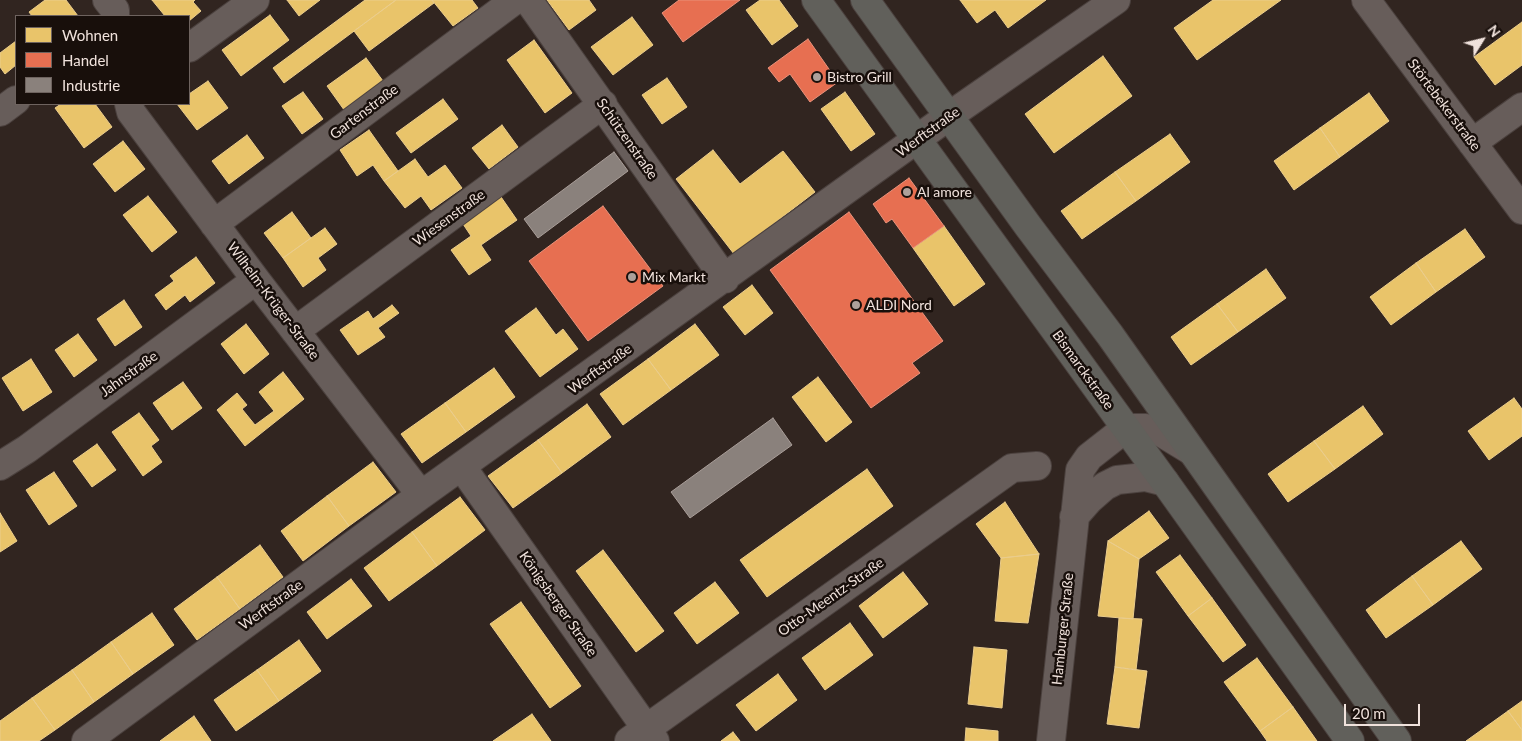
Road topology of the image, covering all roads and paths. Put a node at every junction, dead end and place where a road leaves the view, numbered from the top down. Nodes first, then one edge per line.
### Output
1 (107, 0) edge
2 (255, 0) edge
3 (515, 0) edge
4 (528, 0) edge
5 (816, 0) edge
6 (865, 0) edge
7 (1116, 0) edge
8 (1366, 0) edge
9 (115, 15) edge
10 (190, 47) edge
11 (15, 101) edge
12 (603, 104) junction
13 (129, 105) edge
14 (1522, 107) edge
15 (0, 112) edge
16 (949, 116) junction
17 (916, 140) junction
18 (1472, 143) junction
19 (1522, 210) edge
20 (214, 224) junction
21 (725, 278) junction
22 (256, 280) junction
23 (295, 331) junction
24 (1126, 428) junction
25 (1190, 450) junction
26 (0, 466) edge
27 (1037, 466) dead end
28 (462, 467) junction
29 (1165, 482) junction
30 (422, 495) junction
31 (1074, 517) junction
32 (643, 737) edge
33 (86, 741) edge
34 (1051, 741) edge
35 (1350, 741) edge
36 (1397, 741) edge

1 - 9 street
2 - 10 street
3 - 20 street, Gartenstraße
4 - 12 street, Schützenstraße
5 - 17 main road, Bismarckstraße
6 - 16 main road
7 - 16 street, Werftstraße
8 - 18 street, Störtebekerstraße
11 - 15 street
12 - 21 street, Schützenstraße
12 - 23 street, Wiesenstraße
13 - 20 street, Wilhelm-Krüger-Straße
14 - 18 street
16 - 17 street, Werftstraße
16 - 25 main road
17 - 21 street, Werftstraße
17 - 24 main road, Bismarckstraße
18 - 19 street, Störtebekerstraße
20 - 22 street, Wilhelm-Krüger-Straße
21 - 28 street, Werftstraße
22 - 23 street, Wilhelm-Krüger-Straße
22 - 26 street, Jahnstraße
23 - 30 street, Wilhelm-Krüger-Straße
24 - 25 street
24 - 29 main road, Bismarckstraße
24 - 31 street, Hamburger Straße
25 - 36 main road
27 - 32 street, Otto-Meentz-Straße
28 - 30 street, Werftstraße
28 - 32 street, Königsberger Straße
29 - 31 street
29 - 35 main road, Bismarckstraße
30 - 33 street, Werftstraße
31 - 34 street, Hamburger Straße

